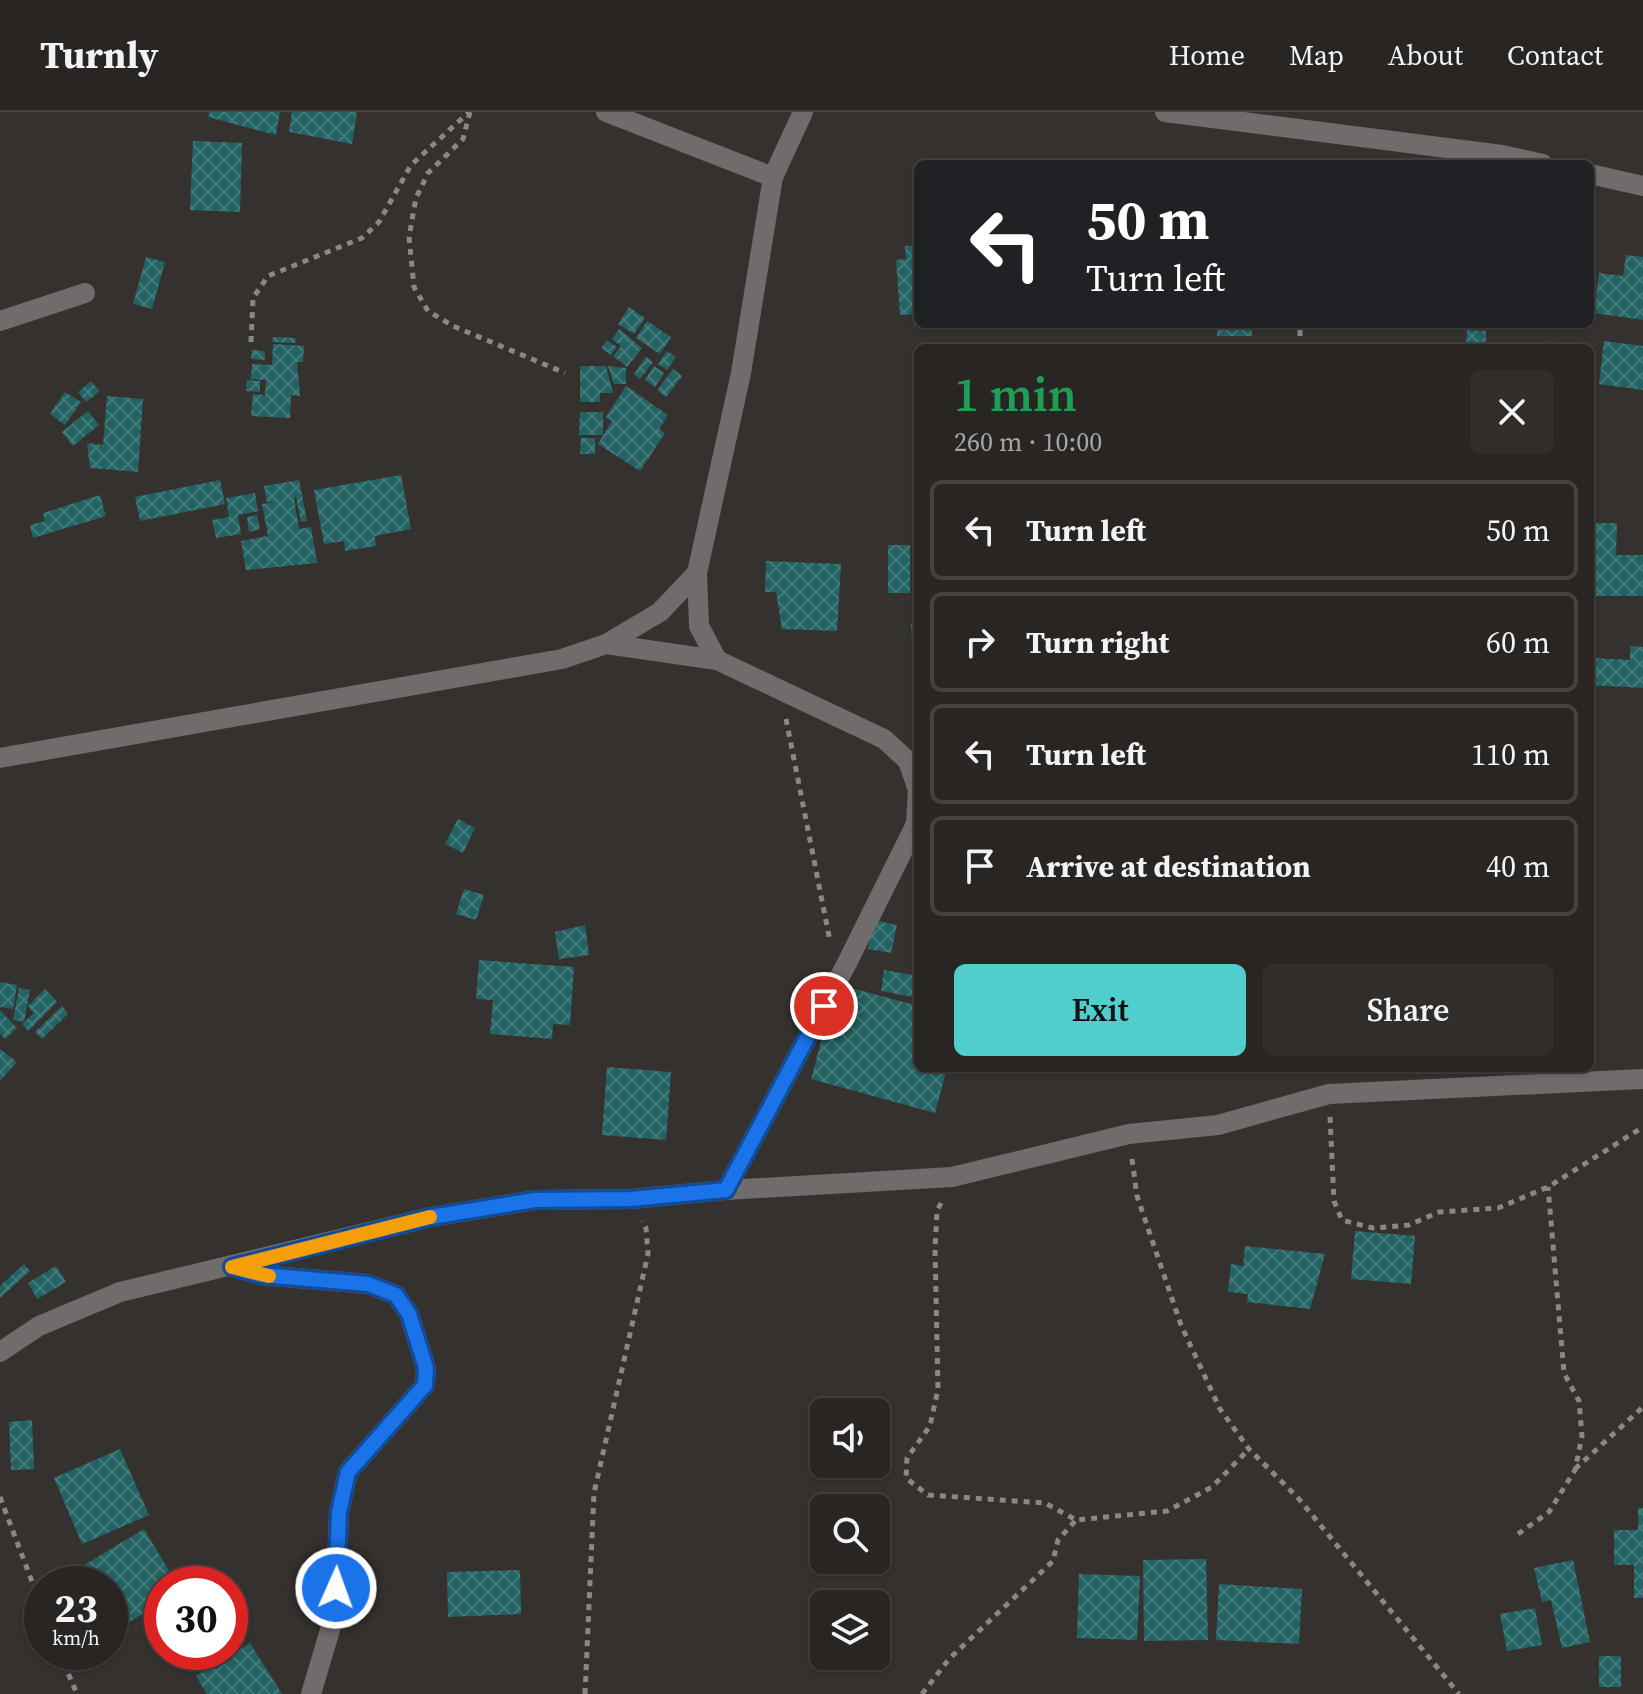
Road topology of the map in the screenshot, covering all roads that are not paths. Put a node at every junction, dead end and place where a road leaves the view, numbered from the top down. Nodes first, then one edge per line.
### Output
1 (606, 112) edge
2 (803, 112) edge
3 (1165, 112) edge
4 (1324, 112) edge
5 (1322, 133) junction
6 (1525, 160) edge
7 (1594, 175) edge
8 (773, 177) junction
9 (1643, 186) edge
10 (85, 293) dead end
11 (0, 321) edge
12 (697, 573) junction
13 (606, 644) junction
14 (717, 660) junction
15 (0, 758) edge
16 (914, 778) edge
17 (914, 828) edge
18 (1643, 1079) edge
19 (726, 1190) junction
20 (232, 1267) junction
21 (0, 1352) edge
22 (311, 1694) edge

1 - 8 street
2 - 8 street
3 - 5 street
4 - 5 street
5 - 6 street
7 - 9 street
8 - 12 street
10 - 11 street
12 - 13 street
12 - 14 street
13 - 14 street
13 - 15 street
14 - 16 street
17 - 19 street
18 - 19 street
19 - 20 street
20 - 21 street
20 - 22 street

